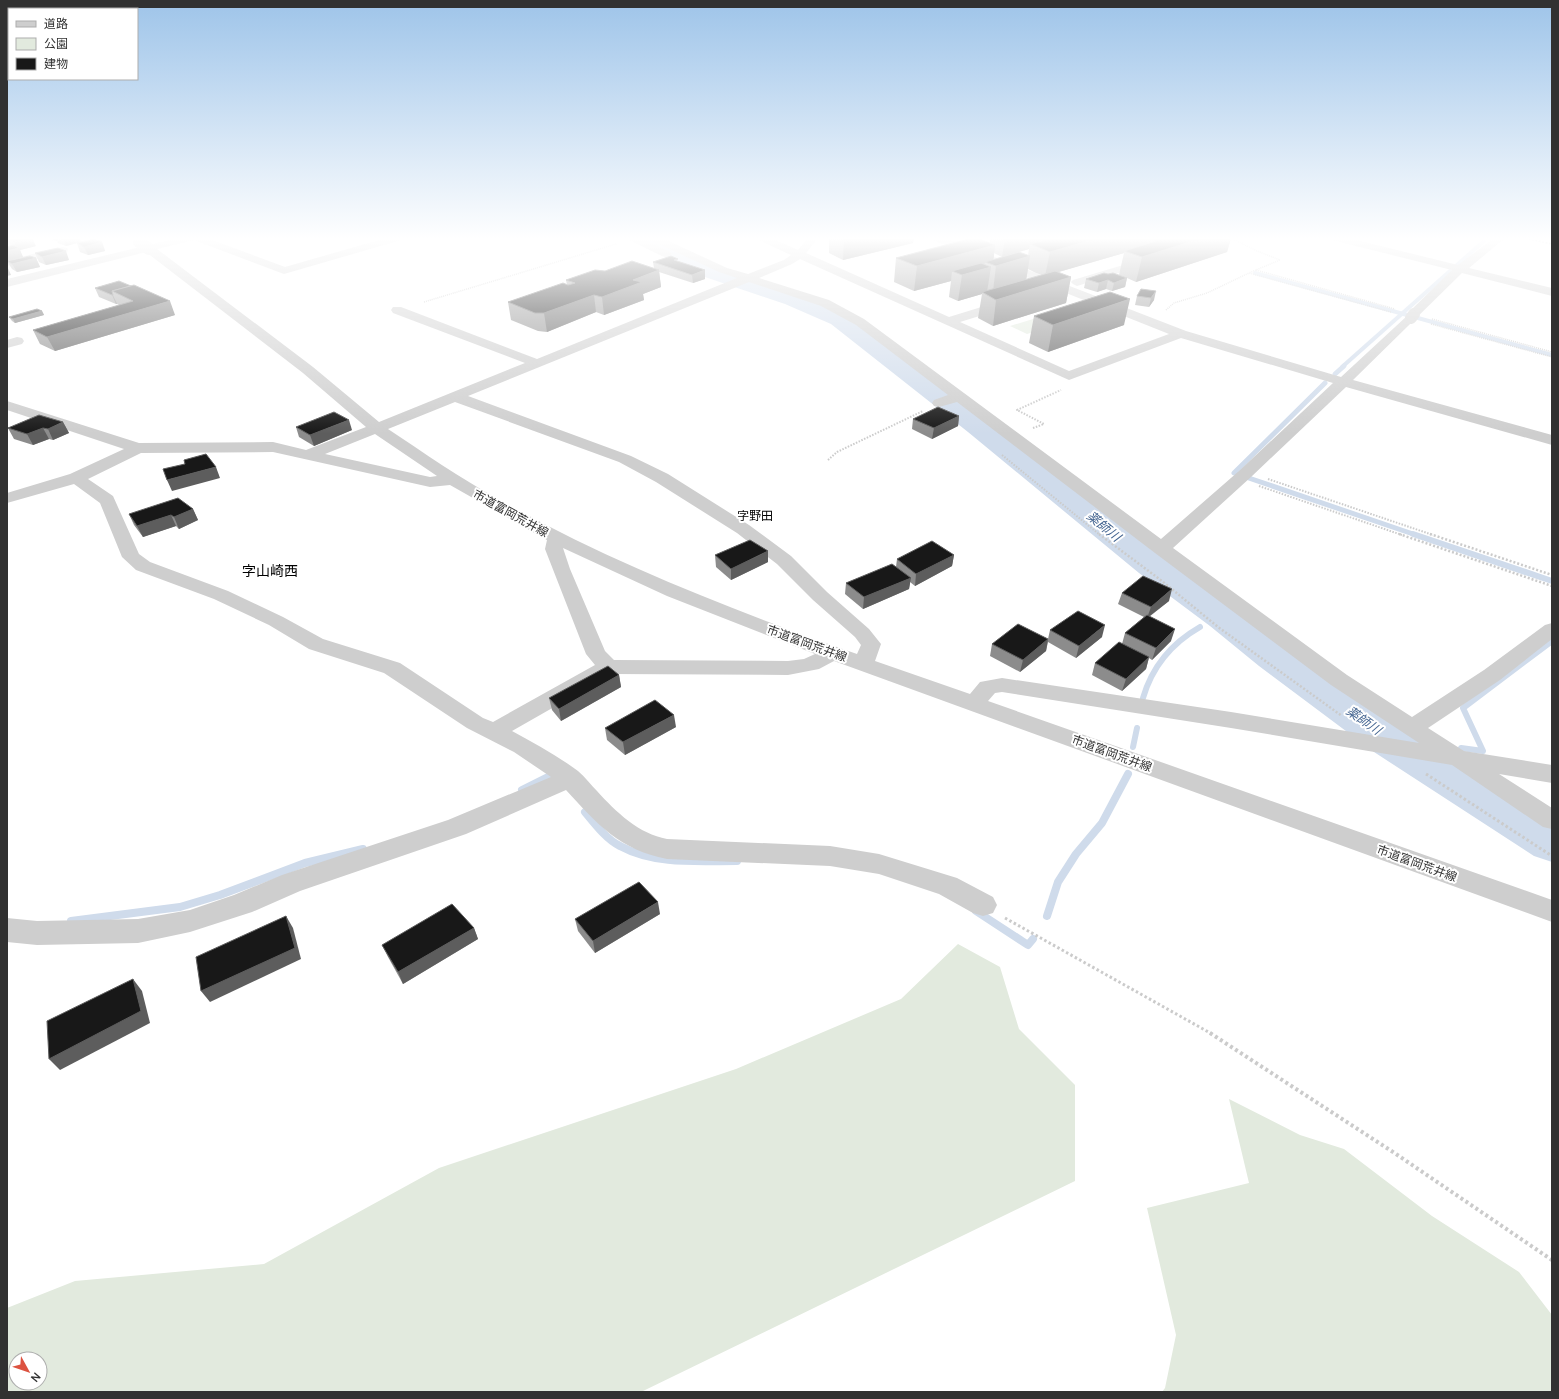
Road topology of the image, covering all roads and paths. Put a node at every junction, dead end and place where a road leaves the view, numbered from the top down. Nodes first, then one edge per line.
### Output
1 (219, 303) edge
2 (419, 303) edge
3 (685, 303) edge
4 (823, 303) edge
5 (918, 303) edge
6 (1009, 303) edge
7 (1103, 303) edge
8 (1174, 303) edge
9 (1358, 303) edge
10 (1376, 303) edge
11 (1425, 303) edge
12 (1397, 309) dead end
13 (397, 310) joint
14 (1396, 314) dead end
15 (1413, 315) junction
16 (1166, 316) dead end
17 (950, 321) junction
18 (1428, 323) dead end
19 (1182, 334) junction
20 (1552, 352) edge
21 (1552, 357) edge
22 (536, 363) junction
23 (1074, 374) junction
24 (1343, 382) junction
25 (454, 396) junction
26 (959, 396) junction
27 (939, 403) joint
28 (7, 405) edge
29 (377, 428) junction
30 (1013, 437) junction
31 (1552, 440) edge
32 (138, 448) junction
33 (998, 451) dead end
34 (307, 455) junction
35 (828, 460) dead end
36 (1243, 475) junction
37 (76, 478) junction
38 (452, 480) junction
39 (16, 490) edge
40 (557, 538) junction
41 (1162, 549) junction
42 (1552, 575) edge
43 (1552, 586) edge
44 (1552, 629) edge
45 (832, 652) junction
46 (863, 664) junction
47 (608, 667) junction
48 (974, 703) junction
49 (1345, 718) dead end
50 (1413, 727) junction
51 (494, 731) junction
52 (1462, 759) junction
53 (1422, 771) dead end
54 (1552, 774) edge
55 (570, 778) junction
56 (1552, 820) edge
57 (1552, 856) edge
58 (983, 905) joint
59 (1552, 911) edge
60 (7, 930) edge
61 (1552, 1260) edge

1 - 29 street, 市道富岡荒井線
2 - 13 path
3 - 22 street
4 - 26 street
5 - 17 street
6 - 17 street
7 - 19 street
8 - 16 path
9 - 14 path
10 - 12 path
11 - 15 street
13 - 22 street
15 - 20 path
15 - 24 street
17 - 23 street
18 - 21 path
19 - 23 street
19 - 24 street
22 - 25 street
23 - 30 path
24 - 31 street
24 - 36 street
25 - 29 street
25 - 46 street
26 - 27 street
26 - 30 street
27 - 35 path
28 - 32 street
29 - 34 street
29 - 38 street, 市道富岡荒井線
30 - 41 street
32 - 34 street
32 - 37 street
33 - 49 path
34 - 38 street
36 - 41 street
36 - 42 path
36 - 43 path
37 - 39 street
37 - 51 street
38 - 40 street, 市道富岡荒井線
40 - 45 street, 市道富岡荒井線
40 - 47 street
41 - 50 street
44 - 50 street
45 - 46 street, 市道富岡荒井線
45 - 47 street
46 - 48 street, 市道富岡荒井線
47 - 51 street
48 - 52 street
48 - 59 street, 市道富岡荒井線
50 - 52 street
51 - 55 street
52 - 54 street
52 - 56 street
53 - 57 path
55 - 58 street
55 - 60 street
58 - 61 path

